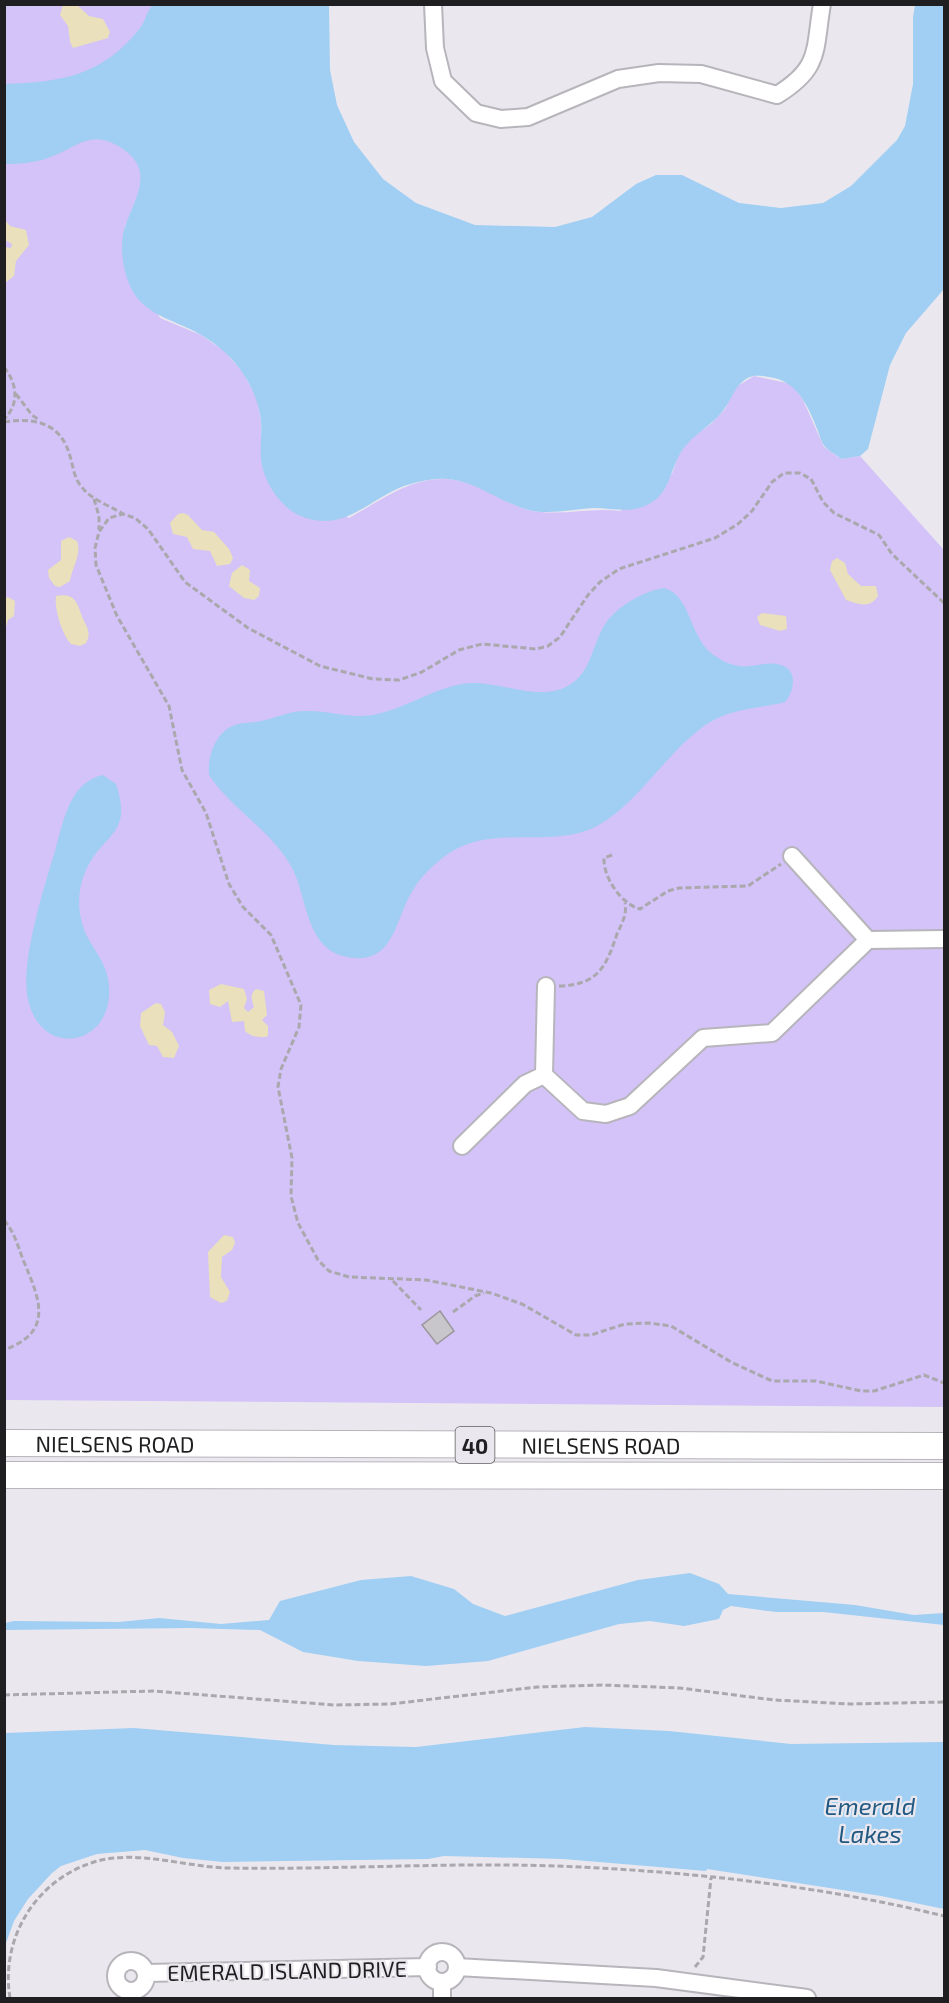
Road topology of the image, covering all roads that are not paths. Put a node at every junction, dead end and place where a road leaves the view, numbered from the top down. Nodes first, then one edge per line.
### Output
1 (433, 4) edge
2 (822, 4) edge
3 (792, 856) road end
4 (945, 939) edge
5 (868, 940) junction
6 (546, 986) road end
7 (544, 1075) junction
8 (462, 1146) dead end
9 (4, 1443) edge
10 (945, 1446) edge
11 (4, 1475) edge
12 (945, 1476) edge
13 (428, 1967) junction
14 (458, 1967) junction
15 (146, 1973) dead end
16 (442, 1990) edge
17 (807, 1998) edge

1 - 2 street
3 - 5 street
4 - 5 street
5 - 7 street
6 - 7 street
7 - 8 street
9 - 10 main road, NIELSENS ROAD / 40
11 - 12 main road, NIELSENS ROAD / 40
13 - 14 street
13 - 15 street, EMERALD ISLAND DRIVE
13 - 16 street
14 - 16 street
14 - 17 street

